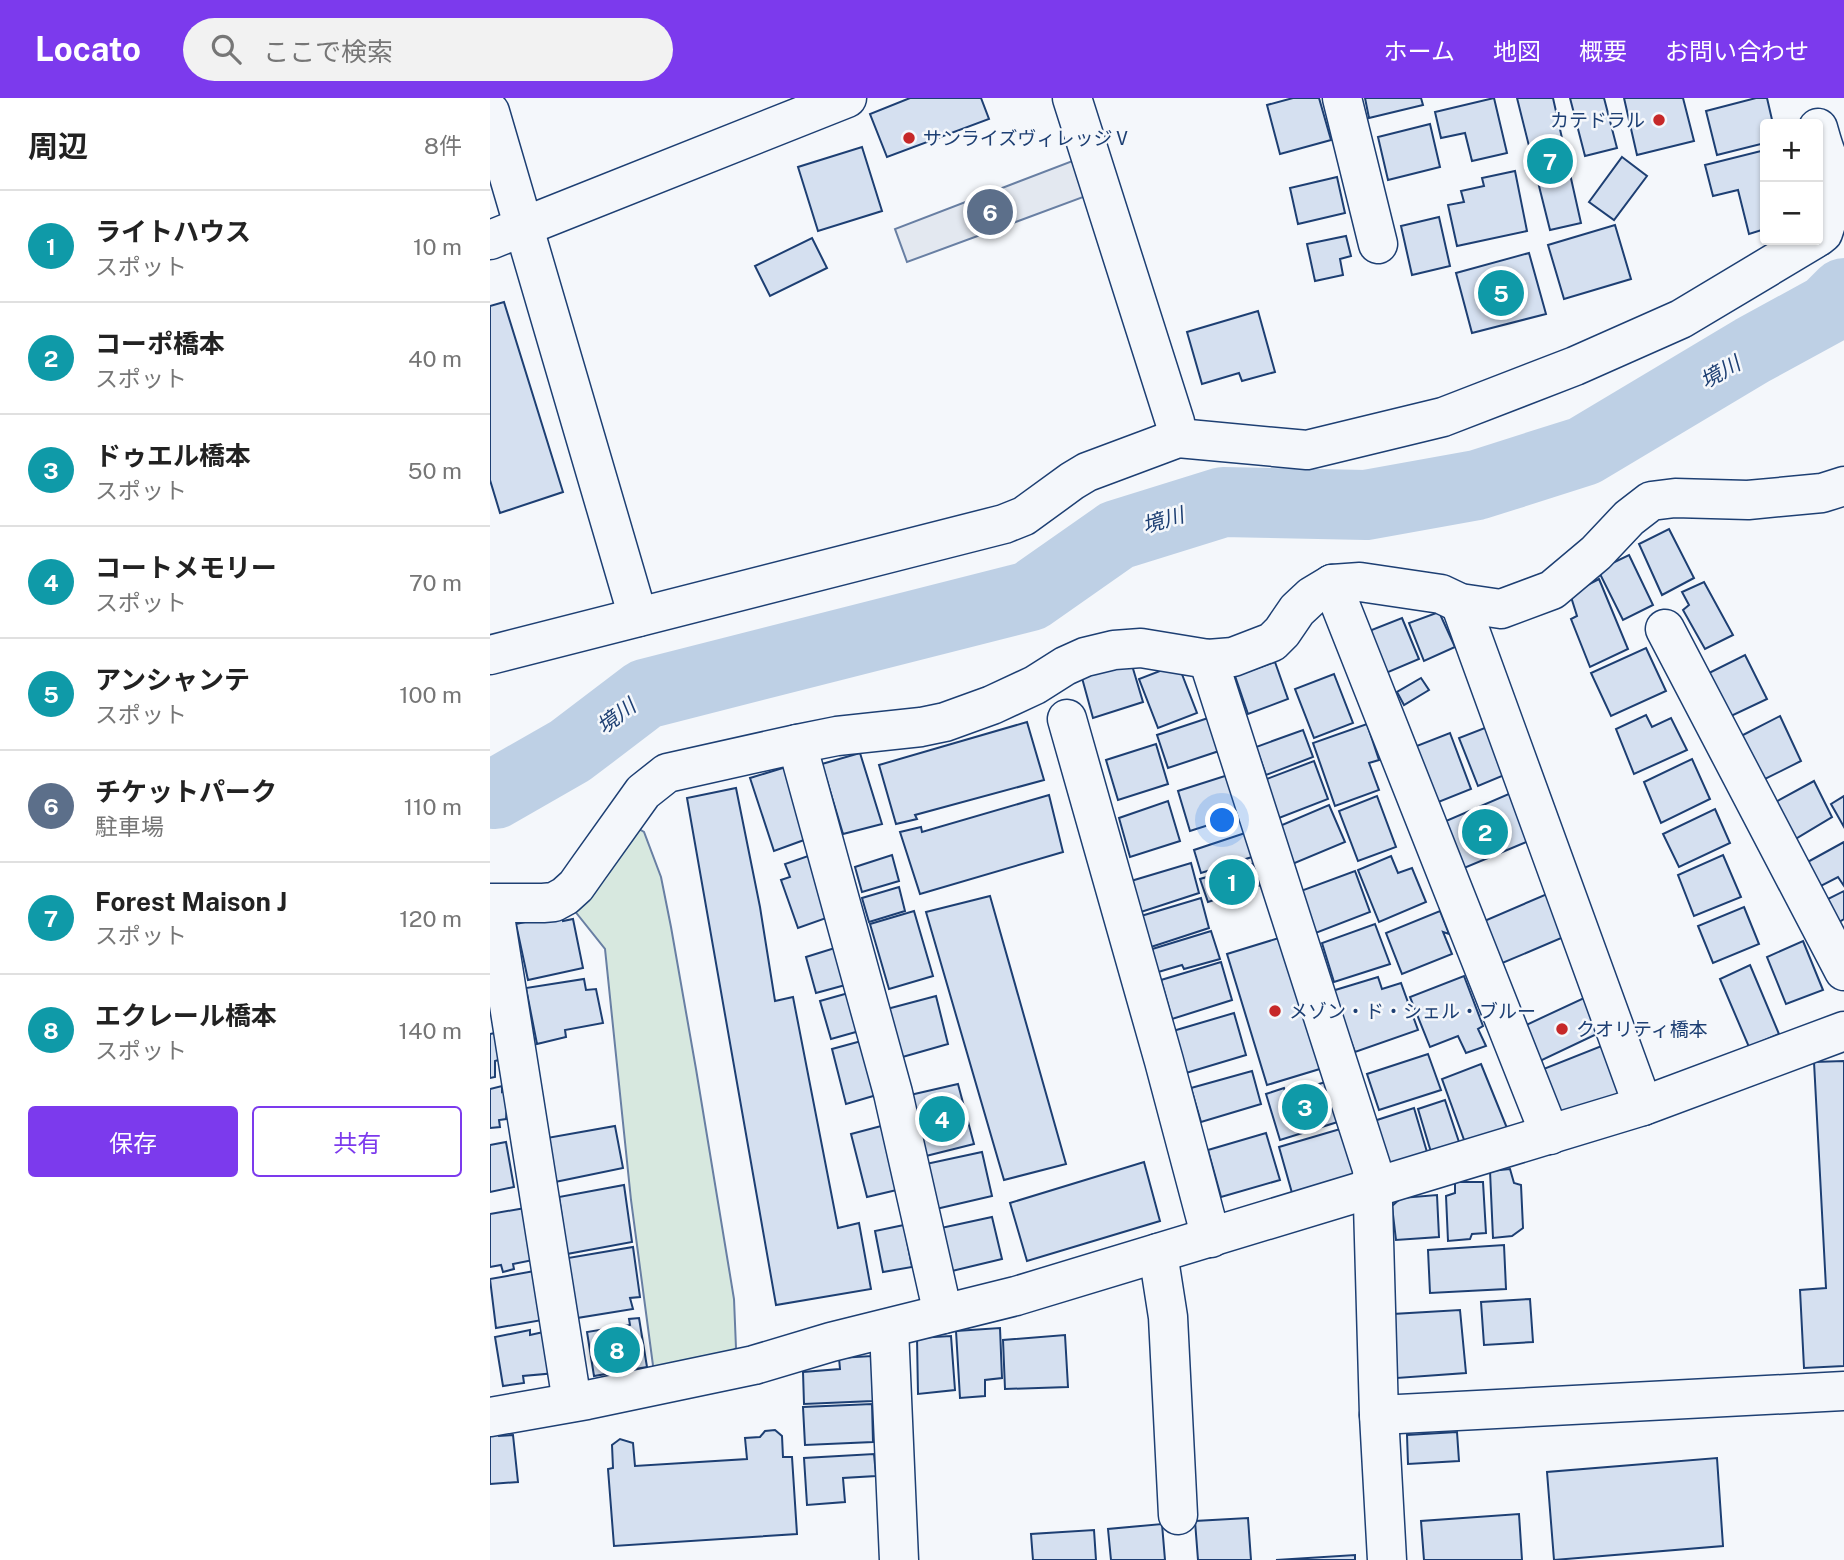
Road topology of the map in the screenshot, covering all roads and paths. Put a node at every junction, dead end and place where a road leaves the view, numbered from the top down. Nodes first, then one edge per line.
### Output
1 (847, 98) edge
2 (1072, 98) edge
3 (1342, 98) edge
4 (1809, 98) edge
5 (490, 112) edge
6 (1815, 119) edge
7 (1823, 144) edge
8 (1844, 178) edge
9 (1823, 233) edge
10 (507, 234) edge
11 (1378, 244) dead end
12 (1805, 245) edge
13 (1178, 438) junction
14 (1844, 486) edge
15 (1332, 584) junction
16 (1460, 603) junction
17 (638, 617) junction
18 (1665, 629) dead end
19 (490, 655) edge
20 (1208, 659) junction
21 (1067, 719) dead end
22 (797, 744) junction
23 (492, 903) edge
24 (1844, 971) edge
25 (1844, 1031) edge
26 (1643, 1106) junction
27 (1550, 1135) junction
28 (1373, 1189) junction
29 (1212, 1238) junction
30 (1158, 1253) junction
31 (943, 1314) junction
32 (889, 1329) junction
33 (1844, 1391) edge
34 (572, 1402) junction
35 (1380, 1415) junction
36 (490, 1418) edge
37 (1178, 1515) dead end
38 (899, 1560) edge
39 (1387, 1560) edge

1 - 10 street
2 - 13 street
3 - 11 street
4 - 6 street
5 - 10 street
7 - 8 street
8 - 9 street
10 - 17 street
12 - 13 street
13 - 17 street
14 - 16 street
15 - 16 street
15 - 20 street
15 - 27 street
16 - 26 street
17 - 19 street
18 - 24 street
20 - 22 street
20 - 28 street
21 - 29 street
22 - 23 street
22 - 31 street
23 - 34 street
25 - 26 street
26 - 27 street
27 - 28 street
28 - 29 street
28 - 35 street
29 - 30 street
30 - 31 street
30 - 37 street
31 - 32 street
32 - 34 street
32 - 38 street
33 - 35 street
34 - 36 street
35 - 39 street

